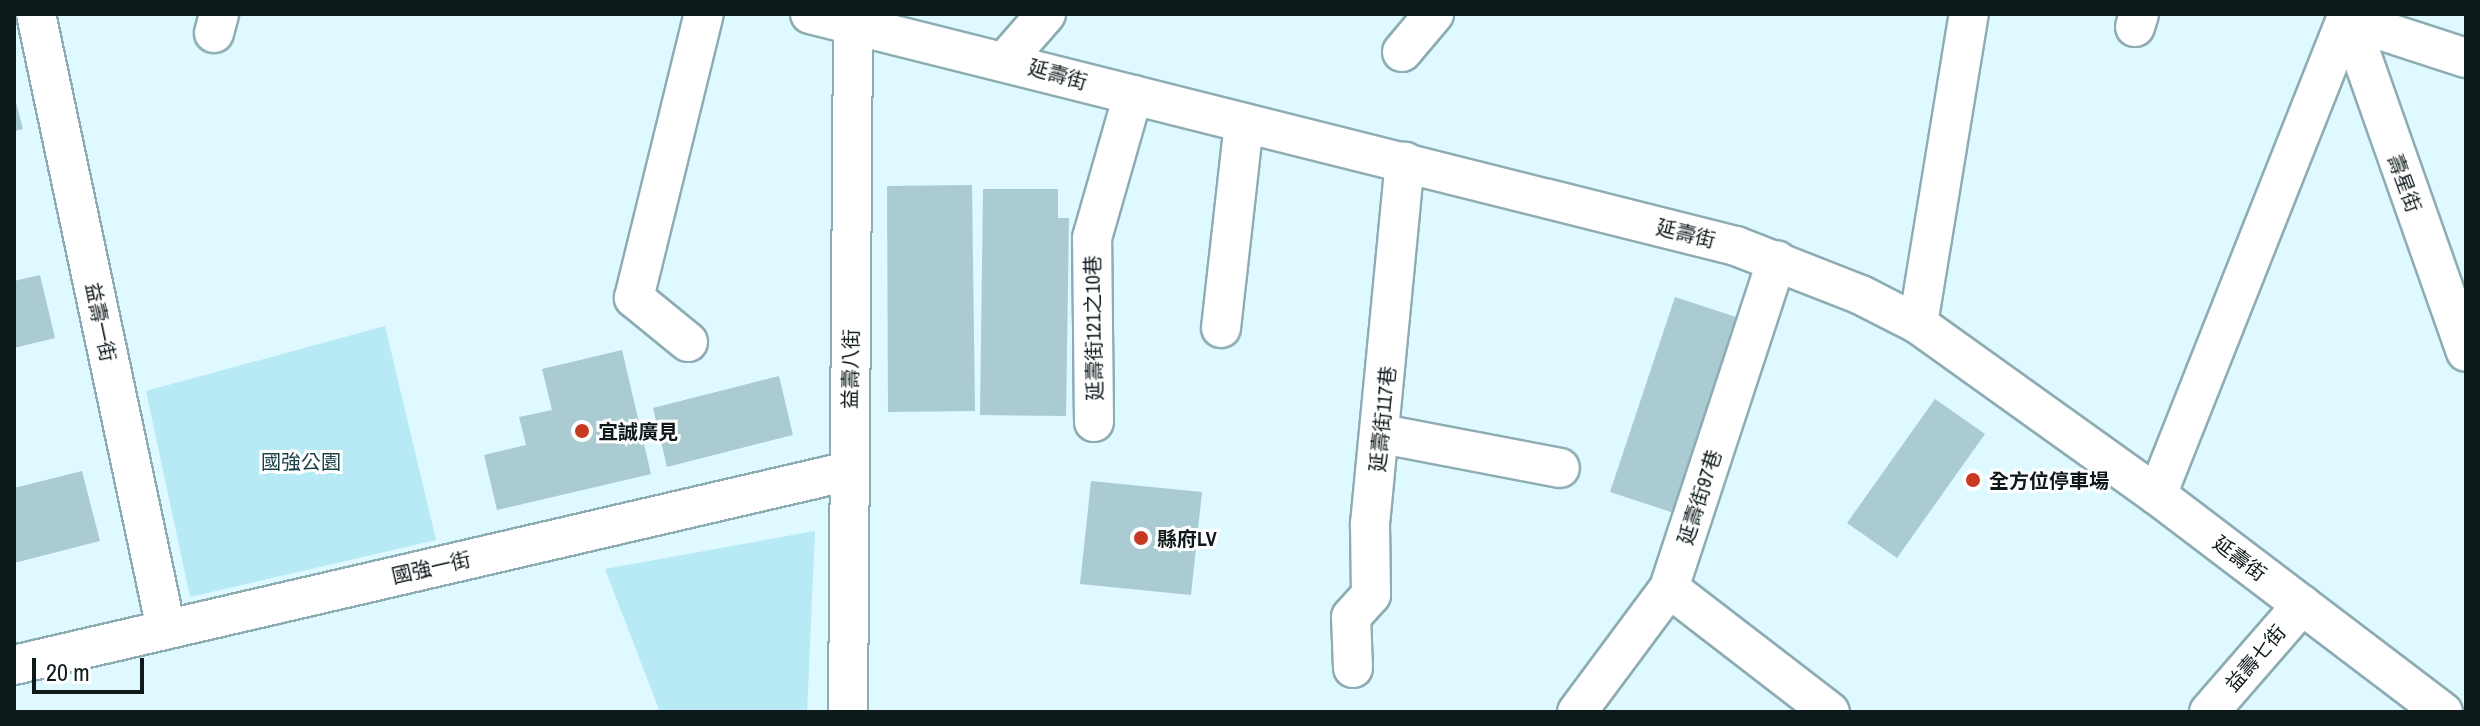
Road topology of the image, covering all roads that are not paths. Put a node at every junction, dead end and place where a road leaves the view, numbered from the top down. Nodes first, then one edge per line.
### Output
1 (36, 14) edge
2 (704, 14) edge
3 (810, 14) edge
4 (1046, 14) edge
5 (1434, 14) edge
6 (1969, 14) edge
7 (2346, 16) edge
8 (853, 25) junction
9 (1402, 52) dead end
10 (2466, 58) edge
11 (1006, 60) junction
12 (1133, 95) junction
13 (1244, 123) junction
14 (1405, 162) junction
15 (1777, 260) junction
16 (1918, 324) junction
17 (1221, 328) dead end
18 (688, 342) dead end
19 (2466, 352) edge
20 (1094, 422) dead end
21 (1382, 434) junction
22 (1560, 468) dead end
23 (849, 471) junction
24 (2157, 495) junction
25 (1669, 588) junction
26 (2302, 605) junction
27 (166, 629) junction
28 (14, 665) edge
29 (1353, 668) dead end
30 (848, 712) edge
31 (1577, 712) edge
32 (1830, 712) edge
33 (2209, 712) edge
34 (2443, 712) edge

1 - 27 street, 益壽一街
2 - 18 street
3 - 8 street, 延壽街
4 - 11 street
5 - 9 street
6 - 16 street
7 - 10 street
7 - 19 street, 壽星街
7 - 24 street
8 - 11 street, 延壽街
8 - 23 street, 益壽八街
11 - 12 street, 延壽街
12 - 13 street, 延壽街
12 - 20 street, 延壽街121之10巷
13 - 14 street, 延壽街
13 - 17 street
14 - 15 street, 延壽街
14 - 21 street, 延壽街117巷
15 - 16 street, 延壽街
15 - 25 street, 延壽街97巷
16 - 24 street, 延壽街
21 - 22 street
21 - 29 street, 延壽街117巷
23 - 27 street, 國強一街
23 - 30 street, 益壽八街
24 - 26 street, 延壽街
25 - 31 street, 延壽街97巷
25 - 32 street
26 - 33 street, 益壽七街
26 - 34 street, 延壽街
27 - 28 street, 國強一街

